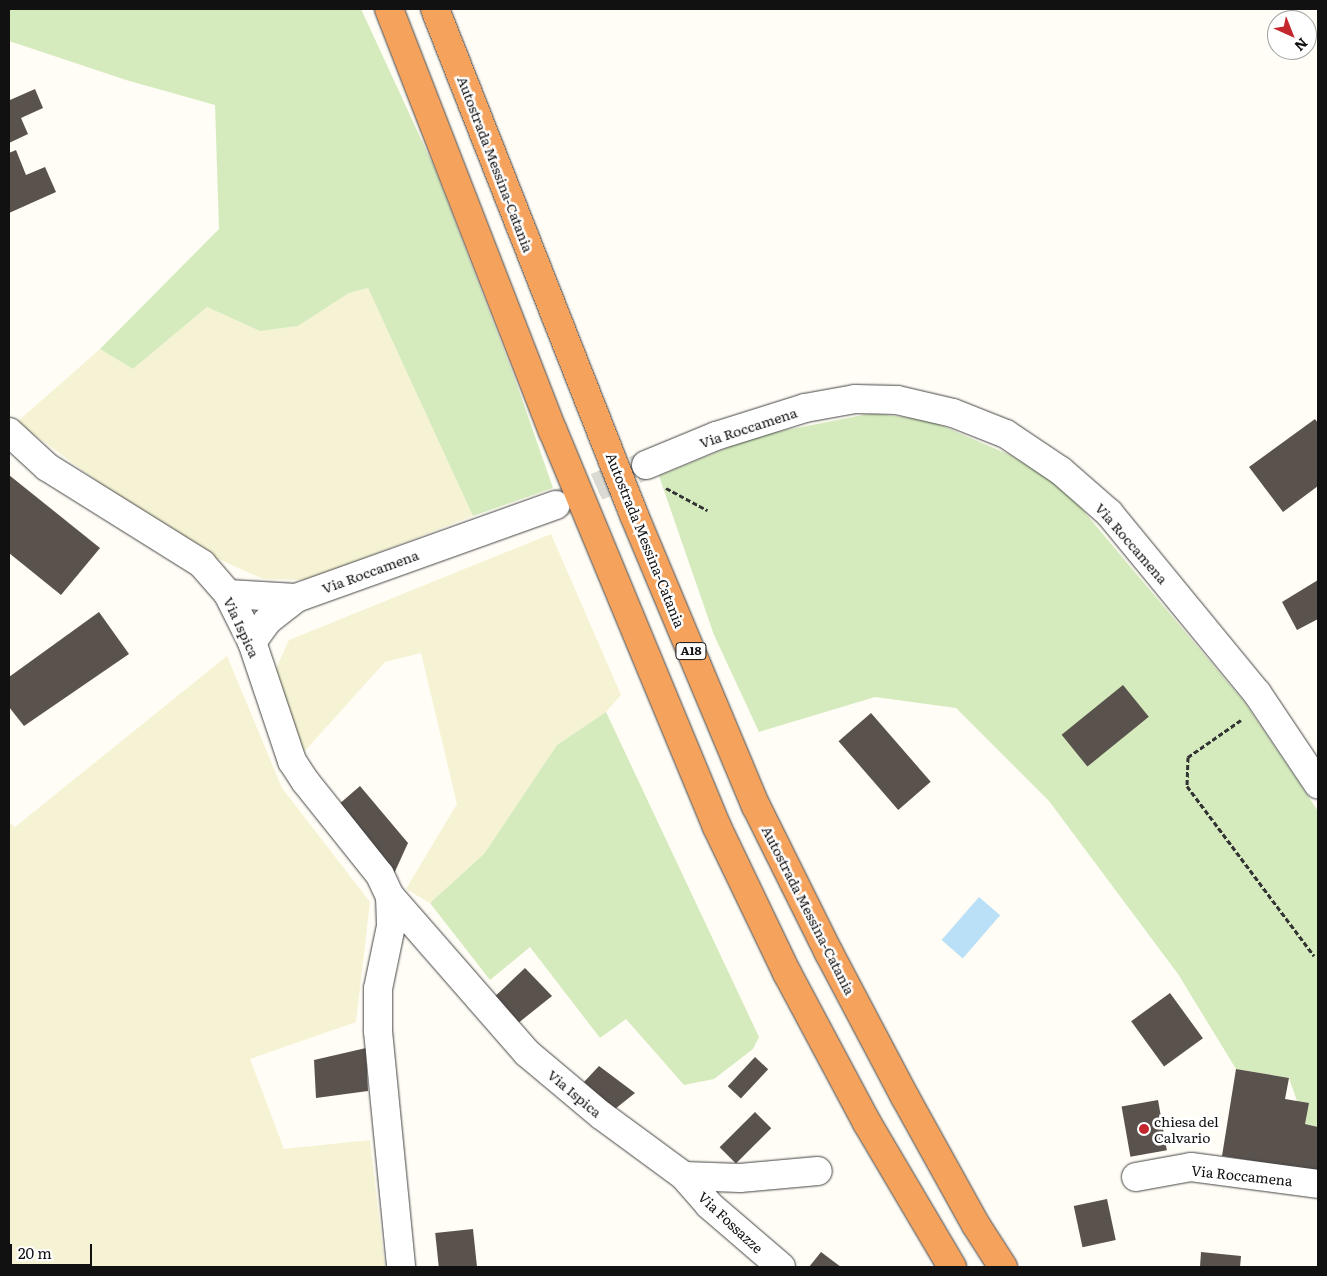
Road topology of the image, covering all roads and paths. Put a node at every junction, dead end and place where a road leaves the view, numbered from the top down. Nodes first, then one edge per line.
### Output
1 (388, 9) edge
2 (435, 9) edge
3 (9, 432) edge
4 (646, 465) joint
5 (556, 505) tunnel mouth
6 (707, 510) dead end
7 (228, 594) junction
8 (296, 598) junction
9 (252, 642) junction
10 (1265, 704) junction
11 (1318, 784) edge
12 (390, 896) junction
13 (1314, 956) dead end
14 (818, 1171) dead end
15 (684, 1176) junction
16 (1136, 1177) dead end
17 (1318, 1184) edge
18 (401, 1267) edge
19 (780, 1267) edge
20 (952, 1267) edge
21 (1003, 1267) edge

1 - 20 highway
2 - 21 highway, Autostrada Messina-Catania / A18
3 - 7 street, Via Ispica
4 - 6 path
4 - 10 street, Via Roccamena
5 - 8 street, Via Roccamena
7 - 8 street
7 - 9 street, Via Ispica
8 - 9 street
9 - 12 street, Via Ispica
10 - 11 street, Via Roccamena
10 - 13 path
12 - 15 street, Via Ispica
12 - 18 street, Via Ispica
14 - 15 street
15 - 19 street, Via Fossazze
16 - 17 street, Via Roccamena

